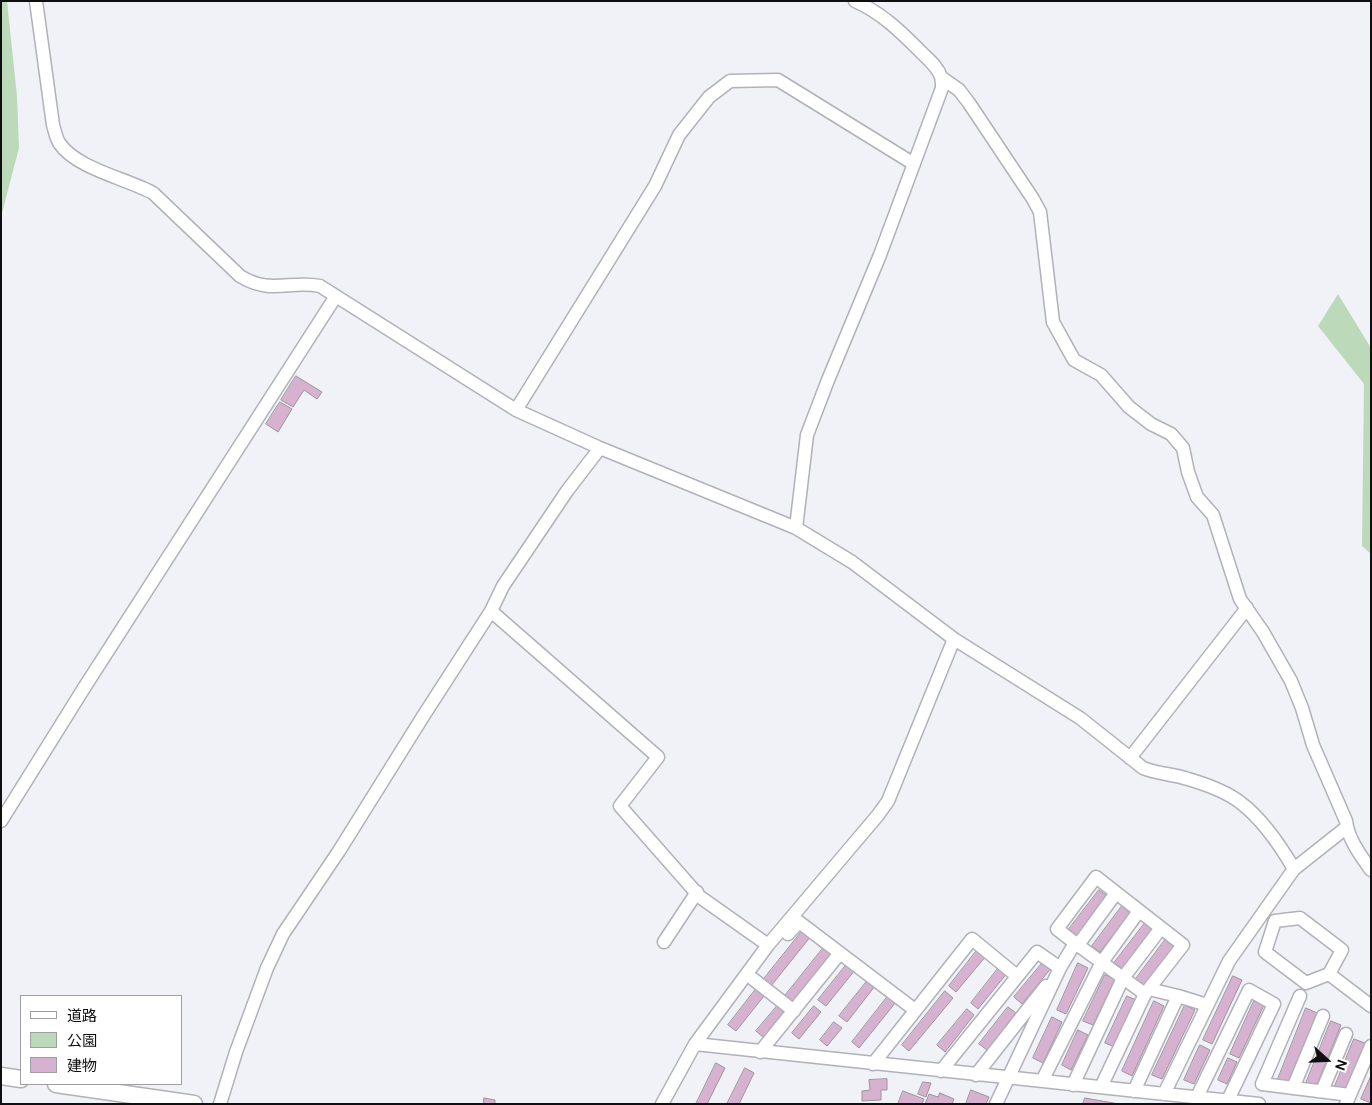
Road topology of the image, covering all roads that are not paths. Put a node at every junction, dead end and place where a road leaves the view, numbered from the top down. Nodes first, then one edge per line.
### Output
1 (36, 1) edge
2 (855, 1) edge
3 (942, 78) junction
4 (914, 164) junction
5 (336, 296) junction
6 (516, 410) junction
7 (600, 448) junction
8 (796, 528) junction
9 (1247, 608) junction
10 (491, 611) junction
11 (954, 639) junction
12 (1130, 758) junction
13 (1, 821) edge
14 (1346, 827) junction
15 (1294, 869) junction
16 (1371, 870) edge
17 (696, 892) junction
18 (1116, 893) junction
19 (1139, 911) junction
20 (1161, 928) junction
21 (664, 942) dead end
22 (1076, 944) junction
23 (768, 945) junction
24 (840, 953) junction
25 (1102, 962) junction
26 (1060, 968) junction
27 (1329, 974) junction
28 (1018, 976) junction
29 (753, 978) junction
30 (1123, 978) junction
31 (1147, 992) junction
32 (1178, 996) junction
33 (1300, 996) dead end
34 (1207, 1005) junction
35 (1371, 1006) edge
36 (915, 1010) junction
37 (794, 1011) junction
38 (1323, 1016) dead end
39 (716, 1031) dead end
40 (1346, 1034) dead end
41 (695, 1044) junction
42 (1371, 1046) edge
43 (760, 1052) junction
44 (872, 1064) junction
45 (941, 1071) junction
46 (976, 1075) junction
47 (1, 1076) edge
48 (1009, 1078) junction
49 (20, 1079) edge
50 (1042, 1082) junction
51 (63, 1085) edge
52 (1073, 1085) junction
53 (1101, 1087) junction
54 (1293, 1088) junction
55 (1134, 1091) junction
56 (1322, 1091) junction
57 (1164, 1094) junction
58 (1197, 1097) junction
59 (1348, 1099) edge
60 (1228, 1100) junction
61 (1253, 1103) edge
62 (194, 1104) edge
63 (220, 1104) edge
64 (662, 1104) edge
65 (996, 1104) edge

1 - 5 street
2 - 3 street
3 - 4 street
3 - 9 street
4 - 6 street
4 - 8 street
5 - 6 street
5 - 13 street
6 - 7 street
7 - 8 street
7 - 10 street
8 - 11 street
9 - 12 street
9 - 14 street
10 - 17 street
10 - 63 street
11 - 12 street
11 - 23 street
12 - 15 street
14 - 15 street
14 - 16 street
15 - 34 street
17 - 21 street
17 - 23 street
18 - 19 street
18 - 22 street
18 - 22 street
19 - 20 street
19 - 25 street
20 - 30 street
20 - 31 street
22 - 25 street
22 - 26 street
23 - 41 street
24 - 29 street
24 - 36 street
24 - 37 street
25 - 30 street
25 - 50 street
26 - 28 street
26 - 46 street
26 - 48 street
27 - 27 street
27 - 35 street
28 - 36 street
28 - 45 street
29 - 37 street
29 - 39 street
30 - 31 street
30 - 52 street
31 - 32 street
31 - 53 street
32 - 34 street
32 - 55 street
33 - 54 street
34 - 57 street
36 - 44 street
37 - 43 street
38 - 54 street
40 - 56 street
41 - 43 street
41 - 64 street
42 - 59 street
43 - 44 street
44 - 45 street
45 - 46 street
46 - 48 street
47 - 49 main road
48 - 50 street
48 - 65 street
50 - 52 street
51 - 62 main road
52 - 53 street
53 - 55 street
54 - 56 street
55 - 57 street
56 - 59 street
57 - 58 street
58 - 60 street
58 - 60 street
60 - 61 street

